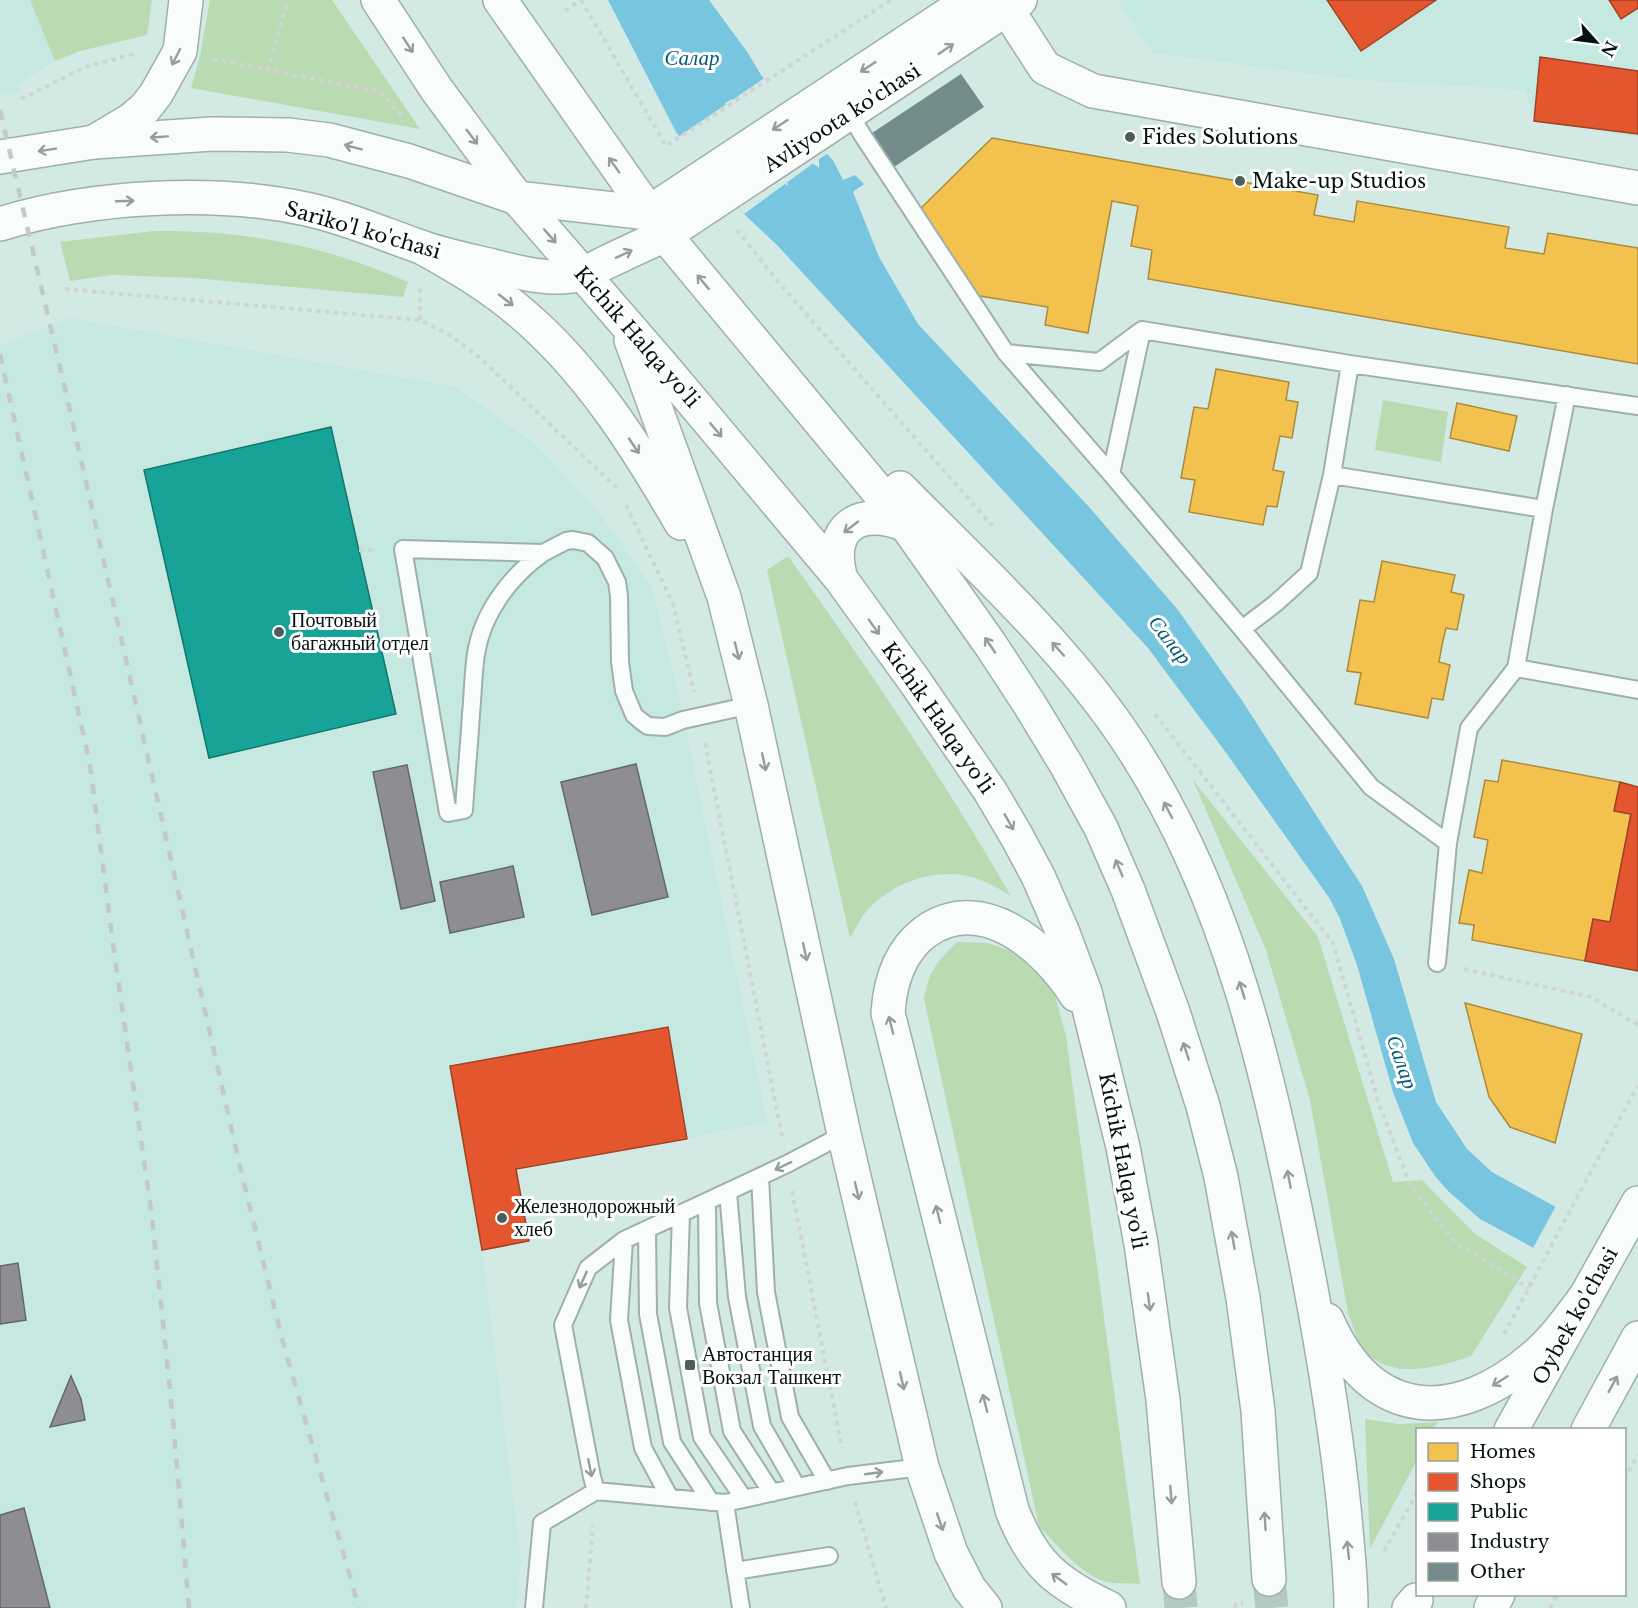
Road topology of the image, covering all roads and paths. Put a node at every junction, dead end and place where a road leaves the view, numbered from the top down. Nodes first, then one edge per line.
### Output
1 (186, 0) edge
2 (288, 0) edge
3 (378, 0) edge
4 (500, 0) edge
5 (581, 0) edge
6 (891, 0) edge
7 (970, 0) edge
8 (1009, 3) edge
9 (565, 11) dead end
10 (139, 52) dead end
11 (212, 58) dead end
12 (268, 70) junction
13 (21, 99) dead end
14 (841, 107) junction
15 (408, 111) dead end
16 (94, 142) junction
17 (0, 158) edge
18 (1638, 188) edge
19 (517, 198) junction
20 (0, 224) edge
21 (656, 224) junction
22 (421, 247) junction
23 (583, 273) junction
24 (420, 280) dead end
25 (65, 289) dead end
26 (420, 320) junction
27 (624, 321) junction
28 (741, 327) junction
29 (1142, 330) junction
30 (1006, 353) junction
31 (1350, 364) junction
32 (1568, 395) junction
33 (1638, 406) edge
34 (1111, 474) junction
35 (1332, 475) junction
36 (619, 490) dead end
37 (624, 501) dead end
38 (1544, 509) junction
39 (906, 525) junction
40 (543, 554) junction
41 (841, 579) junction
42 (724, 597) junction
43 (1242, 629) junction
44 (1516, 668) junction
45 (1638, 690) edge
46 (751, 705) junction
47 (699, 716) junction
48 (1448, 843) junction
49 (1437, 963) joint
50 (1093, 1022) junction
51 (1638, 1025) edge
52 (1638, 1086) edge
53 (844, 1134) junction
54 (787, 1164) junction
55 (760, 1177) junction
56 (728, 1192) junction
57 (707, 1202) junction
58 (681, 1213) junction
59 (1632, 1214) edge
60 (647, 1230) junction
61 (1300, 1236) junction
62 (624, 1240) junction
63 (1540, 1269) dead end
64 (1586, 1296) junction
65 (1638, 1338) edge
66 (1512, 1428) edge
67 (1589, 1428) edge
68 (1638, 1455) edge
69 (921, 1467) junction
70 (848, 1476) junction
71 (1626, 1476) edge
72 (826, 1481) junction
73 (797, 1487) junction
74 (596, 1491) junction
75 (772, 1493) junction
76 (1416, 1495) edge
77 (670, 1498) junction
78 (744, 1499) junction
79 (718, 1502) junction
80 (1382, 1555) dead end
81 (829, 1556) dead end
82 (735, 1571) junction
83 (1269, 1579) tunnel mouth
84 (1179, 1582) tunnel mouth
85 (534, 1608) edge
86 (586, 1608) edge
87 (741, 1608) edge
88 (886, 1608) edge
89 (984, 1608) edge
90 (1109, 1608) edge
91 (1351, 1608) edge

1 -> 16 main road
2 - 12 path
3 -> 19 main road, Kichik Halqa yo'li
21 -> 4 main road
5 - 6 path
5 - 9 path
7 -> 14 main road, Avliyoota ko'chasi
14 -> 8 main road, Avliyoota ko'chasi
8 - 18 main road
10 - 13 path
11 - 12 path
12 - 15 path
14 - 21 main road, Avliyoota ko'chasi
14 - 30 lane
16 -> 17 main road
19 -> 16 main road
19 - 21 main road
19 -> 23 main road, Kichik Halqa yo'li
20 -> 22 main road, Sariko'l ko'chasi
23 -> 21 main road, Avliyoota ko'chasi
28 -> 21 main road
22 - 23 main road, Sariko'l ko'chasi
22 -> 42 main road
23 - 27 main road, Kichik Halqa yo'li
24 - 26 path
25 - 26 path
26 - 36 path
27 -> 41 main road, Kichik Halqa yo'li
27 - 42 main road
28 - 39 main road
61 -> 28 main road
29 - 30 lane
29 - 31 lane
29 - 34 lane
30 - 34 lane
31 - 32 lane
31 - 35 lane
32 - 33 lane
32 - 38 lane
34 - 43 lane
35 - 38 lane
35 - 43 lane
37 - 47 path
38 - 44 lane
39 -> 41 main road
83 -> 39 main road
40 - 40 lane
40 - 47 lane
41 -> 50 main road, Kichik Halqa yo'li
42 -> 46 main road
43 - 48 lane
44 - 45 lane
44 - 48 lane
46 - 47 lane
46 -> 53 main road
47 - 54 path
48 - 49 lane
49 - 51 path
50 -> 84 main road, Kichik Halqa yo'li
90 -> 50 main road
52 - 63 path
53 - 54 lane
53 -> 69 main road
54 -> 55 lane
54 - 70 path
55 - 56 lane
55 - 72 lane
56 - 57 lane
56 - 73 lane
57 - 58 lane
57 - 75 lane
58 - 60 lane
58 - 78 lane
59 - 64 main road, Oybek ko'chasi
60 - 62 lane
60 - 79 lane
64 -> 61 main road
91 -> 61 main road
62 -> 74 lane
62 - 77 lane
64 - 66 main road, Oybek ko'chasi
67 -> 65 main road
68 - 71 path
70 -> 69 lane
69 -> 89 main road
70 - 72 lane
70 - 88 path
72 - 73 lane
73 - 75 lane
74 - 77 lane
74 - 85 lane
74 - 86 path
75 - 78 lane
76 - 80 path
77 - 79 lane
78 - 79 lane
79 - 82 lane
81 - 82 lane
82 - 87 lane

